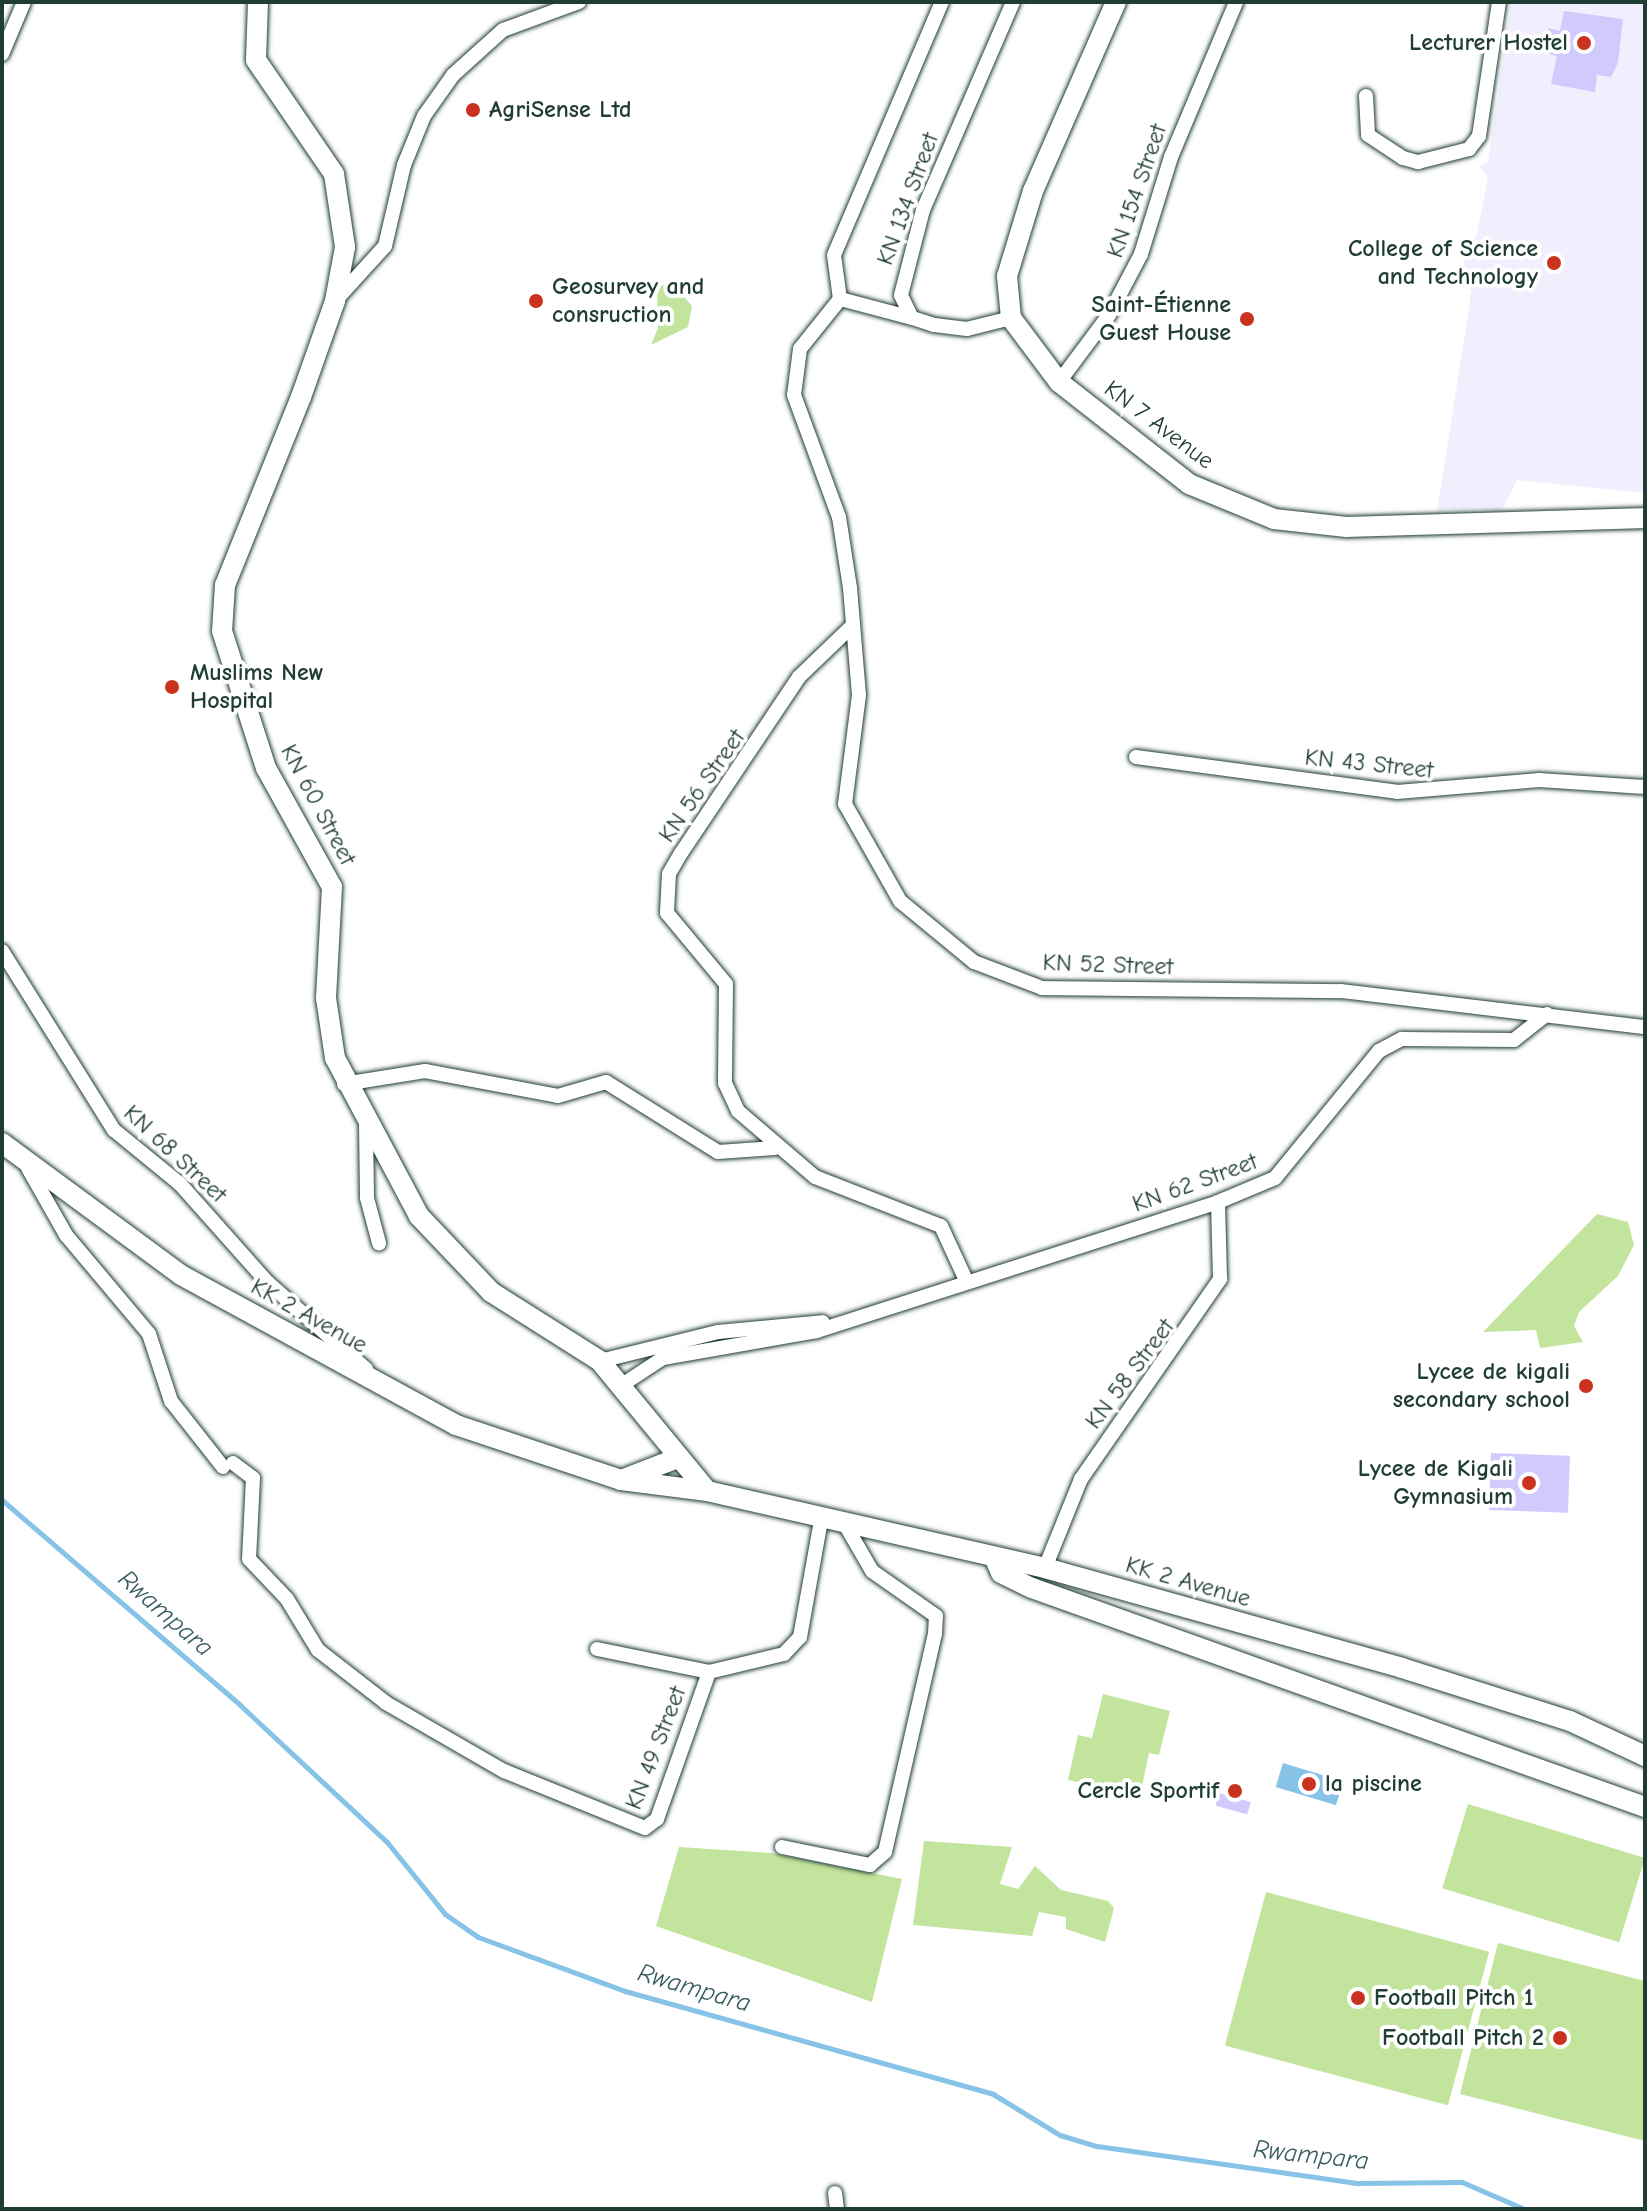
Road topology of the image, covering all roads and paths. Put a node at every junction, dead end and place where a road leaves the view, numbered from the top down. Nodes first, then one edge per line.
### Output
1 (24, 2) edge
2 (258, 2) edge
3 (579, 2) edge
4 (942, 2) edge
5 (1013, 2) edge
6 (1116, 2) edge
7 (1236, 2) edge
8 (1499, 2) edge
9 (2, 54) edge
10 (1366, 96) dead end
11 (840, 299) junction
12 (335, 301) junction
13 (912, 318) junction
14 (1011, 318) junction
15 (1059, 382) junction
16 (1645, 518) edge
17 (852, 626) junction
18 (1136, 757) dead end
19 (1645, 787) edge
20 (2, 951) edge
21 (1547, 1014) junction
22 (1645, 1027) edge
23 (344, 1084) junction
24 (366, 1125) junction
25 (2, 1143) edge
26 (775, 1148) junction
27 (28, 1168) junction
28 (1218, 1202) junction
29 (379, 1243) dead end
30 (965, 1278) junction
31 (848, 1322) junction
32 (600, 1361) junction
33 (622, 1385) junction
34 (392, 1391) junction
35 (678, 1458) junction
36 (621, 1480) junction
37 (707, 1491) junction
38 (821, 1520) junction
39 (846, 1526) junction
40 (994, 1557) junction
41 (1045, 1568) junction
42 (597, 1649) dead end
43 (709, 1672) junction
44 (1645, 1756) edge
45 (1645, 1807) edge
46 (782, 1847) dead end
47 (835, 2193) dead end
48 (837, 2209) edge

1 - 9 street
2 - 12 main road, KN 60 Street
3 - 12 street
4 - 11 street
5 - 13 street, KN 134 Street
6 - 14 main road
7 - 15 street, KN 154 Street
8 - 10 street
11 - 13 street
11 - 17 street, KN 52 Street
12 - 23 main road, KN 60 Street
13 - 14 street
14 - 15 main road, KN 7 Avenue
15 - 16 main road, KN 7 Avenue
17 - 21 street, KN 52 Street
17 - 26 street, KN 56 Street
18 - 19 street, KN 43 Street
20 - 34 street, KN 68 Street
21 - 22 street, KN 52 Street
21 - 28 street, KN 62 Street
23 - 24 main road, KN 60 Street
23 - 26 street
24 - 29 street
24 - 32 main road, KN 60 Street
25 - 27 main road, KK 2 Avenue
26 - 30 street, KN 56 Street
27 - 34 main road, KK 2 Avenue
27 - 43 street, KN 49 Street
28 - 30 street, KN 62 Street
28 - 41 street, KN 58 Street
30 - 31 street, KN 62 Street
31 - 32 street, KN 62 Street
31 - 33 street, KN 62 Street
32 - 33 main road, KN 60 Street
33 - 35 main road, KN 60 Street
34 - 36 main road, KK 2 Avenue
35 - 36 main road
35 - 37 main road
36 - 37 main road, KK 2 Avenue
37 - 38 main road, KK 2 Avenue
38 - 39 main road, KK 2 Avenue
38 - 43 street, KN 49 Street
39 - 40 main road, KK 2 Avenue
39 - 46 street
40 - 41 main road, KK 2 Avenue
40 - 45 main road
41 - 44 main road, KK 2 Avenue
42 - 43 street
47 - 48 street

